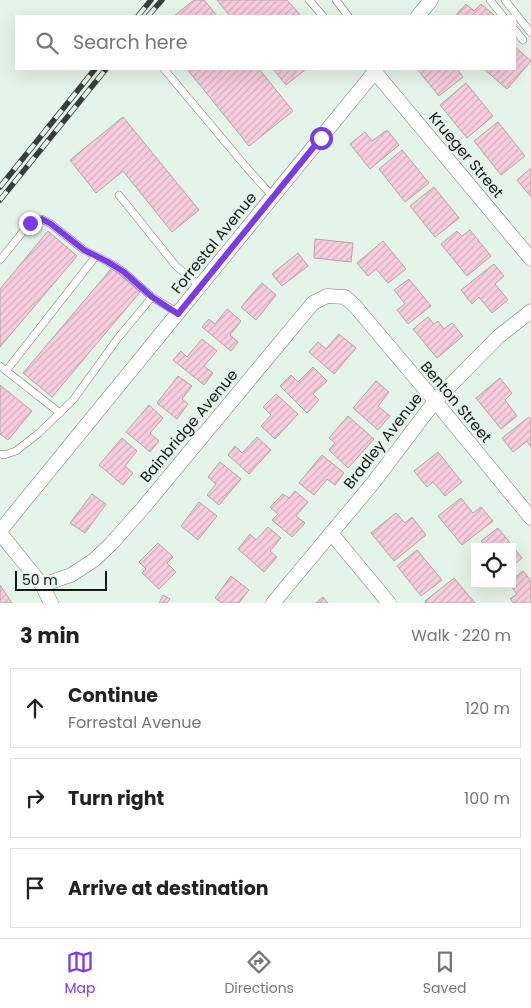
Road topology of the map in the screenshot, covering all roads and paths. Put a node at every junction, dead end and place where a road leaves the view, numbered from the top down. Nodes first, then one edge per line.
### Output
1 (309, 0) edge
2 (336, 0) edge
3 (431, 0) edge
4 (490, 0) edge
5 (504, 0) edge
6 (322, 15) edge
7 (347, 15) edge
8 (419, 15) edge
9 (502, 15) edge
10 (516, 31) edge
11 (531, 33) edge
12 (523, 40) dead end
13 (165, 70) edge
14 (376, 70) edge
15 (119, 195) dead end
16 (273, 197) junction
17 (96, 256) junction
18 (531, 259) edge
19 (0, 260) edge
20 (200, 286) junction
21 (152, 297) junction
22 (355, 306) joint
23 (531, 311) edge
24 (178, 314) junction
25 (3, 368) edge
26 (435, 401) junction
27 (60, 413) junction
28 (0, 454) edge
29 (531, 518) edge
30 (0, 532) edge
31 (331, 533) junction
32 (42, 584) junction
33 (51, 603) edge
34 (273, 603) edge
35 (388, 603) edge

1 - 6 lane
2 - 7 lane
3 - 8 street
4 - 9 lane
5 - 11 lane
10 - 12 lane
13 - 16 lane
14 - 16 street, Forrestal Avenue
14 - 18 street, Krueger Street
15 - 20 lane
16 - 20 street, Forrestal Avenue
17 - 19 lane
17 - 21 lane
17 - 25 lane
20 - 24 street, Forrestal Avenue
21 - 24 lane
21 - 27 lane
22 - 26 street, Benton Street
22 - 32 street, Bainbridge Avenue
23 - 26 street, Bradley Avenue
24 - 30 street, Forrestal Avenue
25 - 27 lane
26 - 29 street, Benton Street
26 - 31 street, Bradley Avenue
27 - 28 lane
30 - 32 street
31 - 34 street, Bradley Avenue
31 - 35 street
32 - 33 street

